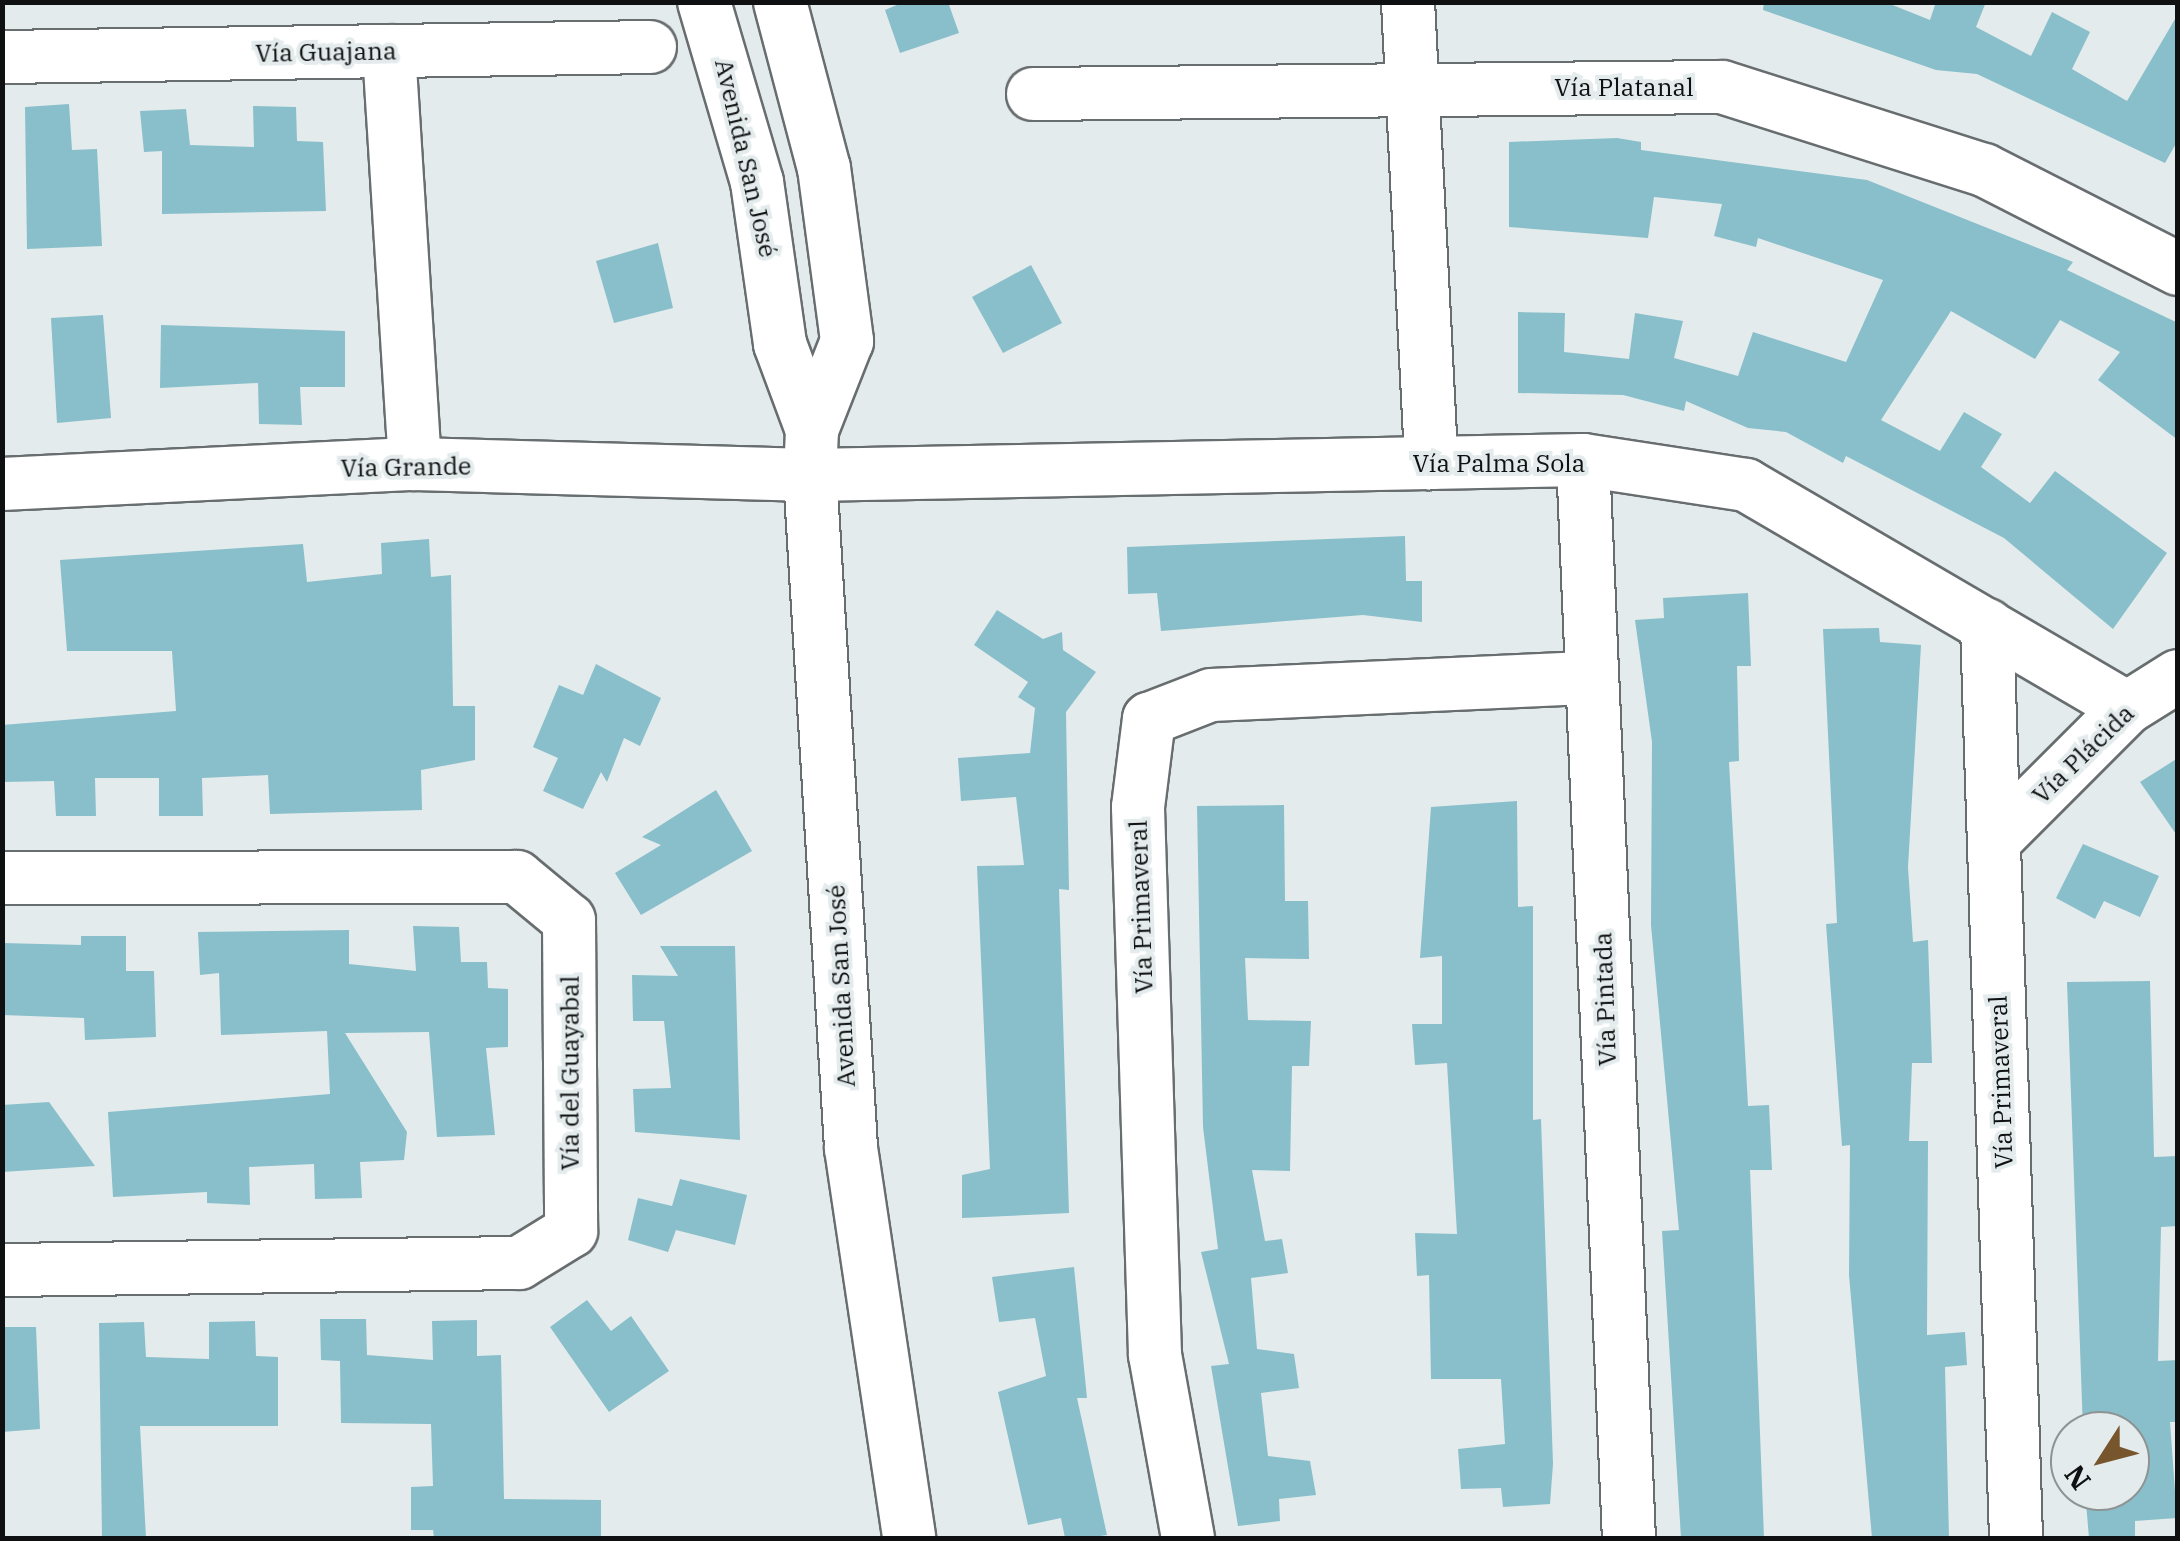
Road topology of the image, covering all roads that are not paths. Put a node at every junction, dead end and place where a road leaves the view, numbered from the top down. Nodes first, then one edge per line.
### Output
1 (704, 2) edge
2 (780, 2) edge
3 (1408, 2) edge
4 (650, 46) dead end
5 (389, 51) junction
6 (2, 58) edge
7 (1412, 88) junction
8 (1032, 94) dead end
9 (2178, 270) edge
10 (811, 453) junction
11 (1583, 460) junction
12 (1431, 463) junction
13 (414, 464) junction
14 (2, 484) edge
15 (1987, 625) junction
16 (2178, 676) edge
17 (1592, 678) junction
18 (2127, 708) junction
19 (1994, 840) junction
20 (2, 878) edge
21 (2, 1270) edge
22 (909, 1538) edge
23 (1188, 1538) edge
24 (1629, 1538) edge
25 (2016, 1538) edge

1 - 10 street, Avenida San José
2 - 10 street, Avenida San José
3 - 7 street
4 - 5 street, Vía Guajana
5 - 6 street, Vía Guajana
5 - 13 street
7 - 8 street, Vía Platanal
7 - 9 street, Vía Platanal
7 - 12 street
10 - 12 street, Vía Palma Sola
10 - 13 street, Vía Grande
10 - 22 street, Avenida San José
11 - 12 street, Vía Palma Sola
11 - 15 street, Vía Palma Sola
11 - 17 street, Vía Pintada
13 - 14 street, Vía Grande
15 - 18 street, Vía Palma Sola
15 - 19 street, Vía Primaveral
16 - 18 street, Vía Plácida
17 - 23 street, Vía Primaveral
17 - 24 street, Vía Pintada
18 - 19 street, Vía Plácida
19 - 25 street, Vía Primaveral
20 - 21 street, Vía del Guayabal

